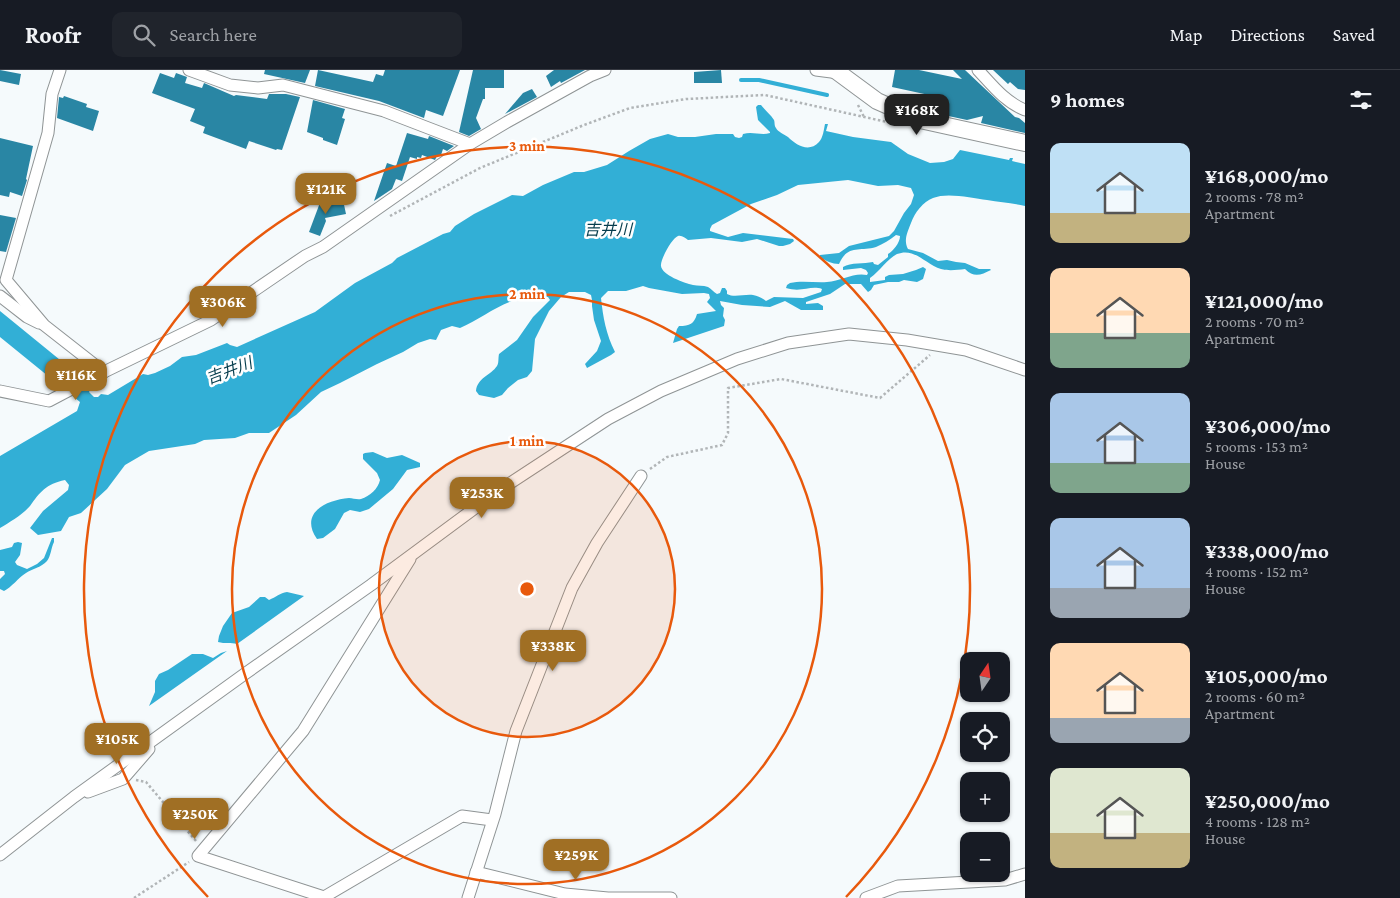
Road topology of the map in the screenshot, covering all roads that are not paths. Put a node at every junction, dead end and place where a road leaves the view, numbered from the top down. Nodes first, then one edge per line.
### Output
1 (60, 70) edge
2 (189, 70) edge
3 (605, 70) edge
4 (816, 70) edge
5 (978, 70) edge
6 (837, 72) edge
7 (1025, 110) edge
8 (1025, 143) edge
9 (470, 144) junction
10 (0, 296) edge
11 (44, 325) junction
12 (1025, 370) edge
13 (104, 372) junction
14 (0, 391) edge
15 (641, 476) road end
16 (414, 553) junction
17 (161, 734) junction
18 (74, 797) junction
19 (492, 820) junction
20 (0, 855) edge
21 (476, 872) junction
22 (1025, 874) edge
23 (326, 897) edge
24 (468, 898) edge
25 (671, 898) edge
26 (866, 898) edge

1 - 11 street
2 - 9 street
3 - 9 street
4 - 6 street
5 - 7 street
6 - 8 street
9 - 13 street
10 - 11 street
11 - 13 street
12 - 16 street
13 - 14 street
15 - 19 street
16 - 17 street
16 - 23 street
17 - 18 street
17 - 18 street
18 - 20 street
19 - 21 street
19 - 23 street
21 - 24 street
21 - 25 street
22 - 26 street

